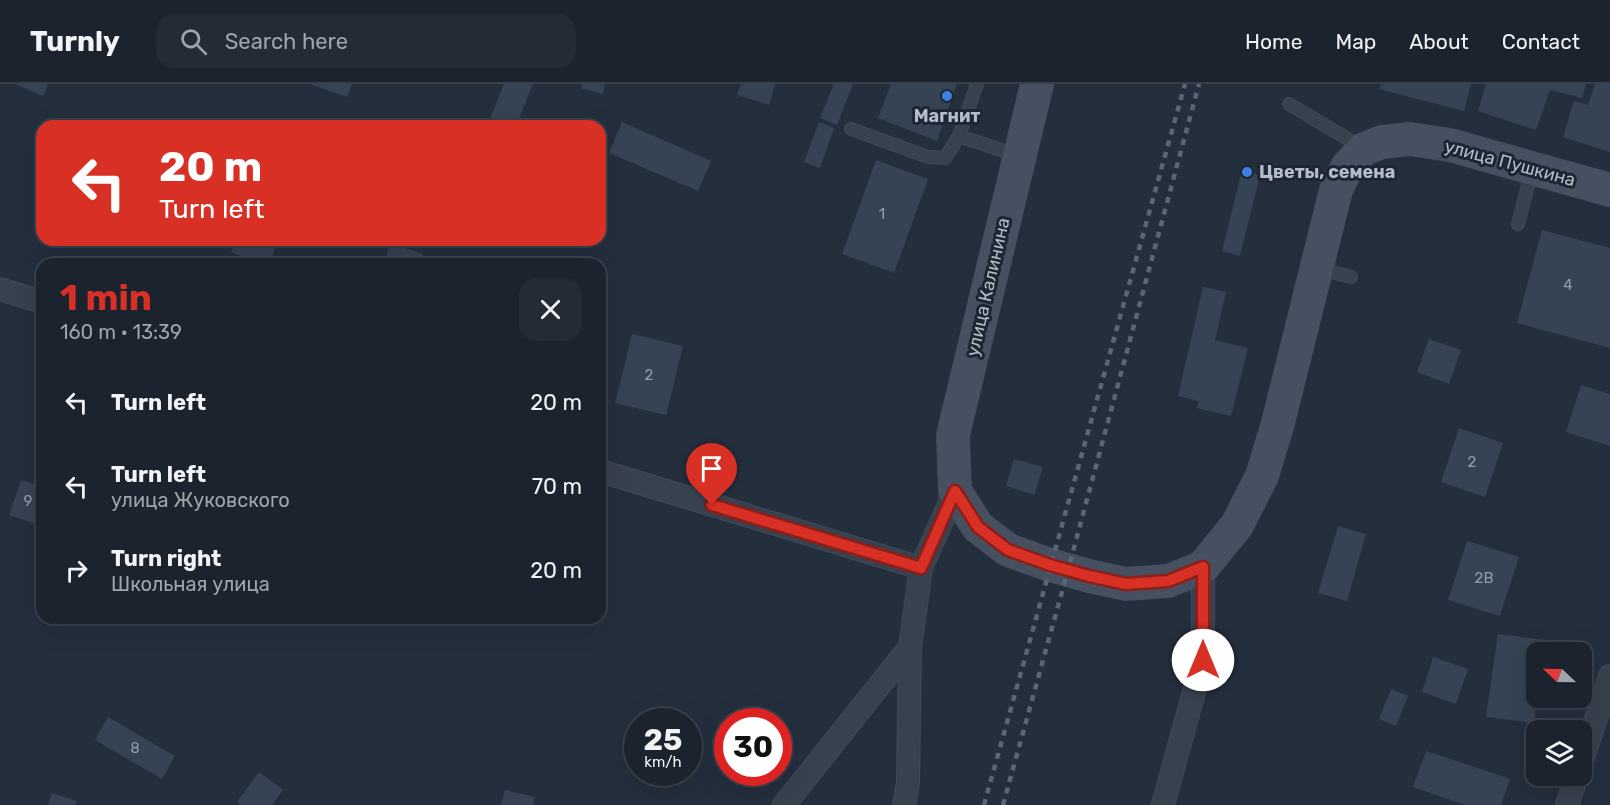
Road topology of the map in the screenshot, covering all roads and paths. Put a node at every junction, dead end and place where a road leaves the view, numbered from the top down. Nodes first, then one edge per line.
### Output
1 (977, 84) edge
2 (1037, 84) edge
3 (1289, 104) dead end
4 (851, 129) dead end
5 (959, 136) junction
6 (1364, 149) junction
7 (1020, 156) junction
8 (1533, 169) junction
9 (1610, 190) edge
10 (1518, 224) dead end
11 (1316, 268) junction
12 (1351, 278) dead end
13 (0, 289) edge
14 (36, 300) edge
15 (606, 473) edge
16 (955, 491) junction
17 (1203, 567) junction
18 (921, 568) junction
19 (910, 647) junction
20 (1610, 676) edge
21 (1592, 731) edge
22 (1574, 786) edge
23 (784, 805) edge
24 (904, 805) edge
25 (1163, 805) edge
26 (1567, 805) edge

1 - 5 lane
2 - 7 main road, улица Калинина
3 - 6 lane
4 - 5 lane
5 - 7 lane
6 - 8 main road, улица Пушкина
6 - 11 main road
7 - 16 main road, улица Калинина
8 - 9 main road, улица Пушкина
8 - 10 lane
11 - 12 lane
11 - 17 main road
13 - 14 street
15 - 18 street
16 - 17 main road
16 - 18 street
17 - 25 street
18 - 19 street
19 - 23 street
19 - 24 street
20 - 21 street
22 - 26 street

